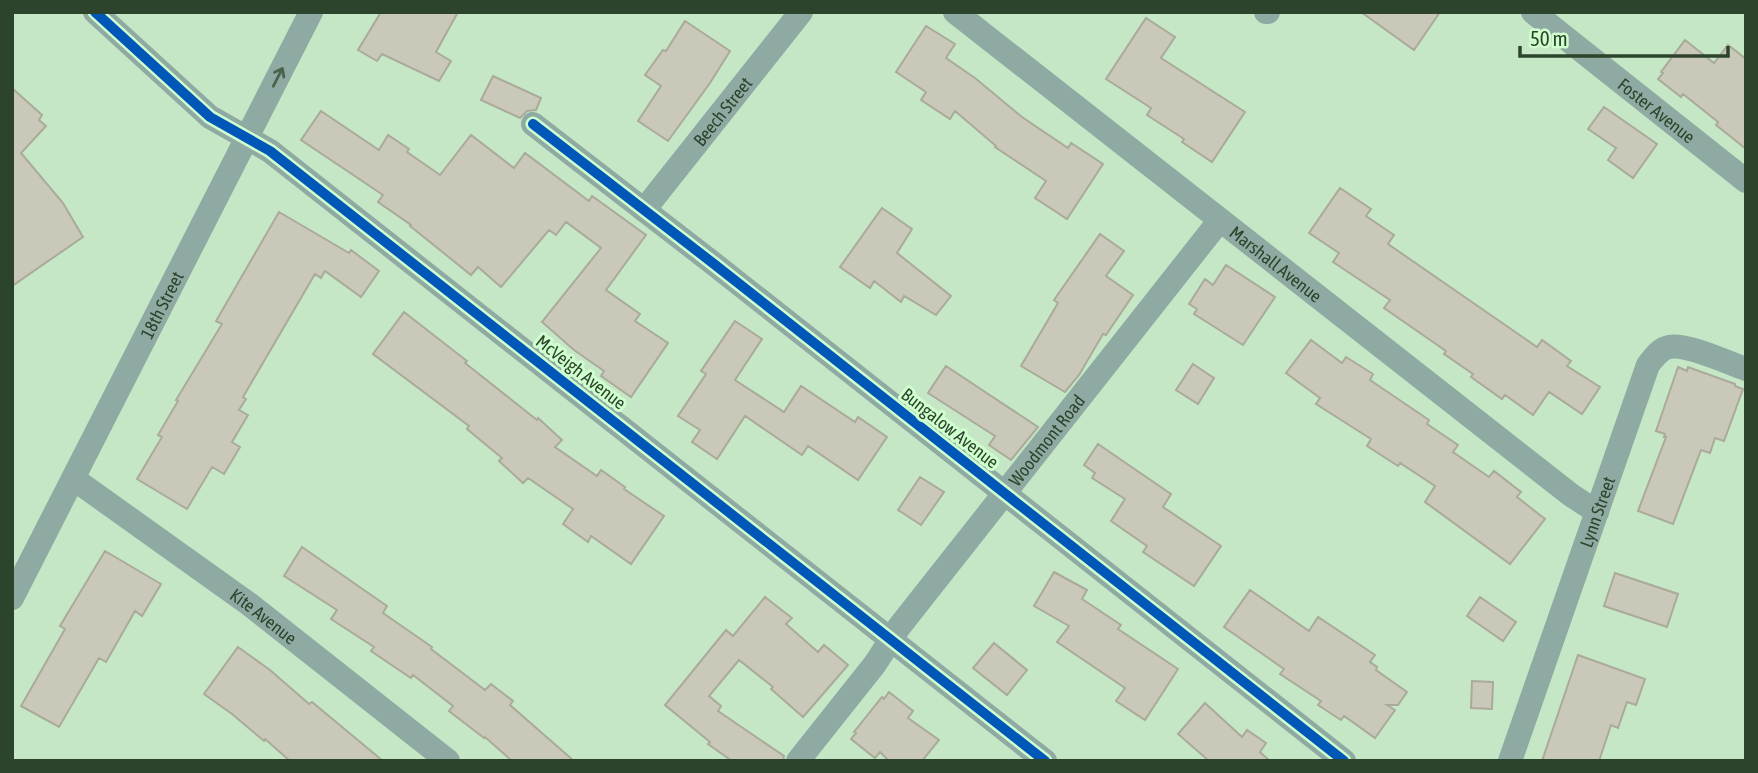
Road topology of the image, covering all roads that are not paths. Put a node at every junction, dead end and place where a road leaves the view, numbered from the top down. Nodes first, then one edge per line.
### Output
1 (95, 12) edge
2 (311, 12) edge
3 (801, 12) edge
4 (955, 12) edge
5 (1533, 12) edge
6 (533, 124) dead end
7 (247, 138) junction
8 (1746, 181) edge
9 (644, 210) junction
10 (1220, 220) junction
11 (1746, 369) edge
12 (74, 479) junction
13 (1004, 493) junction
14 (1597, 512) junction
15 (12, 598) edge
16 (891, 638) junction
17 (448, 761) edge
18 (798, 761) edge
19 (1045, 761) edge
20 (1344, 761) edge
21 (1510, 761) edge

1 - 7 street, McVeigh Avenue
7 -> 2 street, 18th Street
3 - 9 street, Beech Street
4 - 10 street, Marshall Avenue
5 - 8 street, Foster Avenue
6 - 9 street, Bungalow Avenue
7 - 12 street, 18th Street
7 - 16 street, McVeigh Avenue
9 - 13 street, Bungalow Avenue
10 - 13 street, Woodmont Road
10 - 14 street, Marshall Avenue
11 - 14 street, Lynn Street
12 - 15 street, 18th Street
12 - 17 street, Kite Avenue
13 - 16 street, Woodmont Road
13 - 20 street, Bungalow Avenue
14 - 21 street, Lynn Street
16 - 18 street, Woodmont Road
16 - 19 street, McVeigh Avenue

